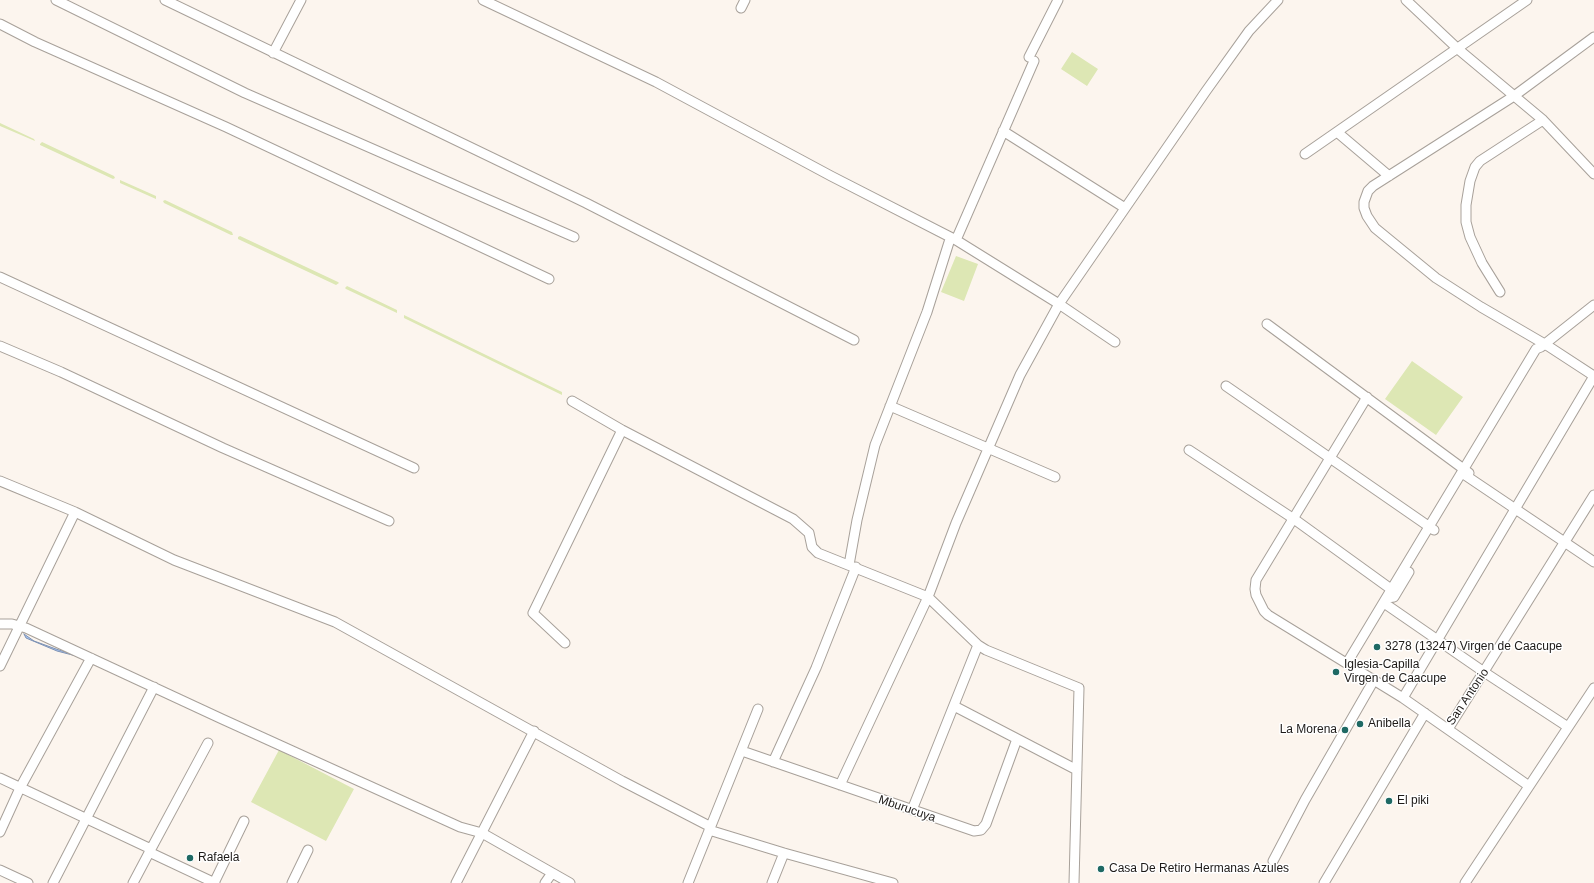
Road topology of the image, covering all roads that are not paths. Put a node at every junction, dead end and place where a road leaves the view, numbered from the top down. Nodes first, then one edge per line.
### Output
1 (56, 0) edge
2 (165, 0) edge
3 (301, 0) edge
4 (483, 0) edge
5 (1058, 0) edge
6 (1278, 0) edge
7 (1406, 0) edge
8 (1527, 0) edge
9 (0, 24) edge
10 (1594, 37) edge
11 (1458, 49) junction
12 (273, 53) junction
13 (1514, 96) junction
14 (1543, 120) junction
15 (1003, 132) junction
16 (1337, 132) junction
17 (1305, 154) dead end
18 (1594, 174) edge
19 (1389, 176) junction
20 (1125, 208) junction
21 (574, 237) dead end
22 (953, 240) junction
23 (0, 277) edge
24 (549, 279) dead end
25 (1500, 292) dead end
26 (1059, 304) junction
27 (1594, 305) edge
28 (1267, 324) dead end
29 (854, 340) dead end
30 (1115, 342) dead end
31 (0, 346) edge
32 (1545, 346) junction
33 (1594, 376) edge
34 (1226, 386) dead end
35 (1367, 397) junction
36 (572, 401) dead end
37 (890, 406) junction
38 (622, 430) junction
39 (989, 449) junction
40 (1189, 450) dead end
41 (1330, 459) junction
42 (414, 468) dead end
43 (1465, 473) junction
44 (1055, 478) dead end
45 (0, 481) edge
46 (1594, 495) edge
47 (1515, 509) junction
48 (75, 512) junction
49 (1294, 519) junction
50 (389, 521) dead end
51 (1432, 528) junction
52 (1565, 542) junction
53 (1594, 562) edge
54 (852, 566) junction
55 (1394, 591) junction
56 (928, 597) junction
57 (1385, 600) junction
58 (0, 624) edge
59 (20, 625) junction
60 (1438, 640) junction
61 (565, 643) dead end
62 (978, 645) junction
63 (91, 658) junction
64 (1347, 663) junction
65 (0, 666) edge
66 (1484, 672) junction
67 (1374, 680) junction
68 (154, 687) junction
69 (1594, 688) edge
70 (1402, 698) junction
71 (954, 706) junction
72 (758, 709) dead end
73 (1425, 713) junction
74 (1568, 727) junction
75 (1448, 729) junction
76 (534, 731) junction
77 (1017, 739) junction
78 (208, 743) dead end
79 (742, 751) junction
80 (773, 762) junction
81 (1077, 770) junction
82 (0, 778) edge
83 (840, 785) junction
84 (1529, 786) junction
85 (20, 788) junction
86 (912, 810) junction
87 (87, 819) junction
88 (244, 821) dead end
89 (710, 829) junction
90 (0, 832) edge
91 (482, 833) junction
92 (150, 850) junction
93 (308, 850) dead end
94 (784, 853) junction
95 (1273, 861) dead end
96 (0, 870) edge
97 (552, 873) junction
98 (459, 882) edge
99 (28, 883) edge
100 (53, 883) edge
101 (134, 883) edge
102 (214, 883) edge
103 (292, 883) edge
104 (545, 883) edge
105 (570, 883) edge
106 (688, 883) edge
107 (772, 883) edge
108 (893, 883) edge
109 (1074, 883) edge
110 (1324, 883) edge
111 (1465, 883) edge

1 - 21 street
2 - 12 street
3 - 12 street
4 - 22 street
5 - 15 street
6 - 20 street
7 - 11 street
8 - 11 street
9 - 24 street
10 - 13 street
11 - 13 street
11 - 16 street
12 - 29 street
13 - 14 street
13 - 19 street
14 - 18 street
14 - 25 street
15 - 20 street
15 - 22 street
16 - 17 street
16 - 19 street
19 - 32 street
20 - 26 street
22 - 26 street
22 - 37 street
23 - 42 street
26 - 30 street
26 - 39 street
27 - 32 street
28 - 35 street
31 - 50 street
32 - 33 street
32 - 43 street
33 - 47 street
34 - 41 street
35 - 41 street, San Antonio
35 - 43 street
36 - 38 street
37 - 39 street
37 - 54 street
38 - 54 street
38 - 61 street
39 - 44 street
39 - 56 street
40 - 49 street
41 - 49 street, San Antonio
41 - 51 street
43 - 47 street
43 - 51 street
45 - 48 street
46 - 52 street, San Antonio
47 - 52 street
47 - 60 street
48 - 59 street
48 - 76 street
49 - 55 street
49 - 64 street, San Antonio
51 - 55 street
52 - 53 street
52 - 66 street, San Antonio
54 - 56 street
54 - 80 street
55 - 57 street
56 - 62 street
56 - 83 street
57 - 60 street
57 - 64 street
58 - 59 street
59 - 63 street
59 - 65 street
60 - 66 street
60 - 70 street
62 - 71 street
62 - 81 street
63 - 68 street
63 - 85 street
64 - 67 street, San Antonio
66 - 74 street
66 - 75 street, San Antonio
67 - 70 street, San Antonio
67 - 95 street
68 - 87 street
68 - 91 street
69 - 74 street
70 - 73 street, San Antonio
71 - 77 street
71 - 86 street
72 - 79 street
73 - 75 street, San Antonio
73 - 110 street
74 - 84 street
75 - 84 street
76 - 89 street
76 - 91 street
77 - 81 street
77 - 86 street, Mburucuya
78 - 92 street
79 - 80 street, Mburucuya
79 - 89 street
80 - 83 street, Mburucuya
81 - 109 street
82 - 85 street
83 - 86 street, Mburucuya
84 - 111 street
85 - 87 street
85 - 90 street
87 - 92 street
87 - 100 street
88 - 102 street
89 - 94 street
89 - 106 street
91 - 97 street
91 - 98 street
92 - 101 street
92 - 102 street
93 - 103 street
94 - 107 street
94 - 108 street
96 - 99 street
97 - 104 street
97 - 105 street

